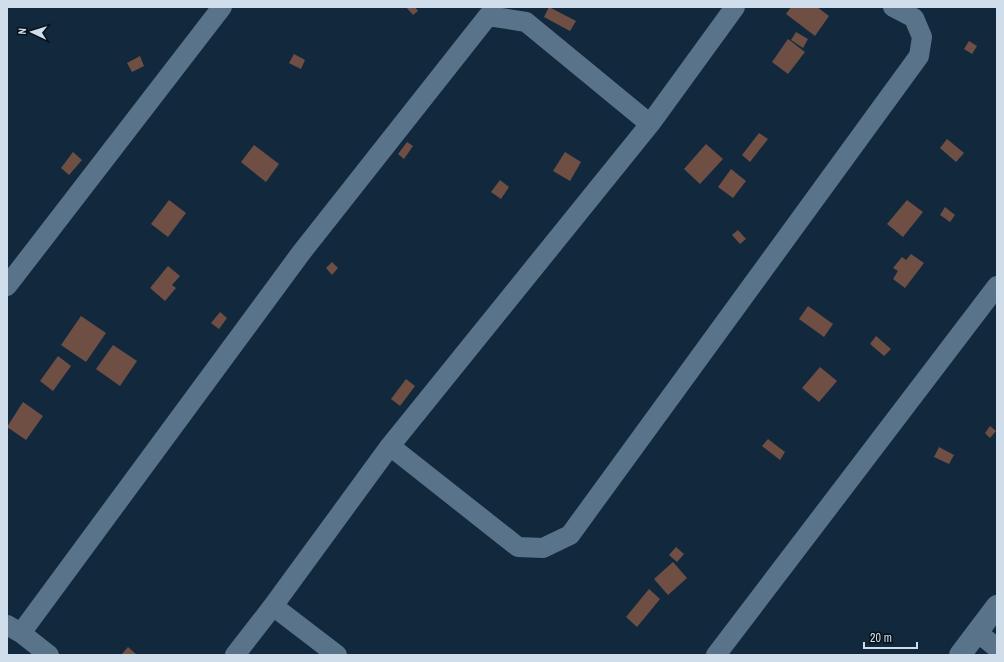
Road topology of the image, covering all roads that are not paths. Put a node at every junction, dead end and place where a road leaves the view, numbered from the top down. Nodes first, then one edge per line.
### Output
1 (222, 7) edge
2 (735, 7) edge
3 (893, 7) edge
4 (650, 124) junction
5 (7, 286) edge
6 (997, 286) edge
7 (390, 446) junction
8 (273, 606) junction
9 (997, 606) edge
10 (14, 629) edge
11 (977, 632) junction
12 (997, 648) edge
13 (49, 655) edge
14 (235, 655) edge
15 (337, 655) edge
16 (716, 655) edge
17 (960, 655) edge

1 - 5 street
2 - 4 street
3 - 7 street
4 - 7 street
4 - 10 street
6 - 16 street
7 - 8 street
8 - 14 street
8 - 15 street
9 - 11 street
10 - 13 street
11 - 12 street
11 - 17 street

